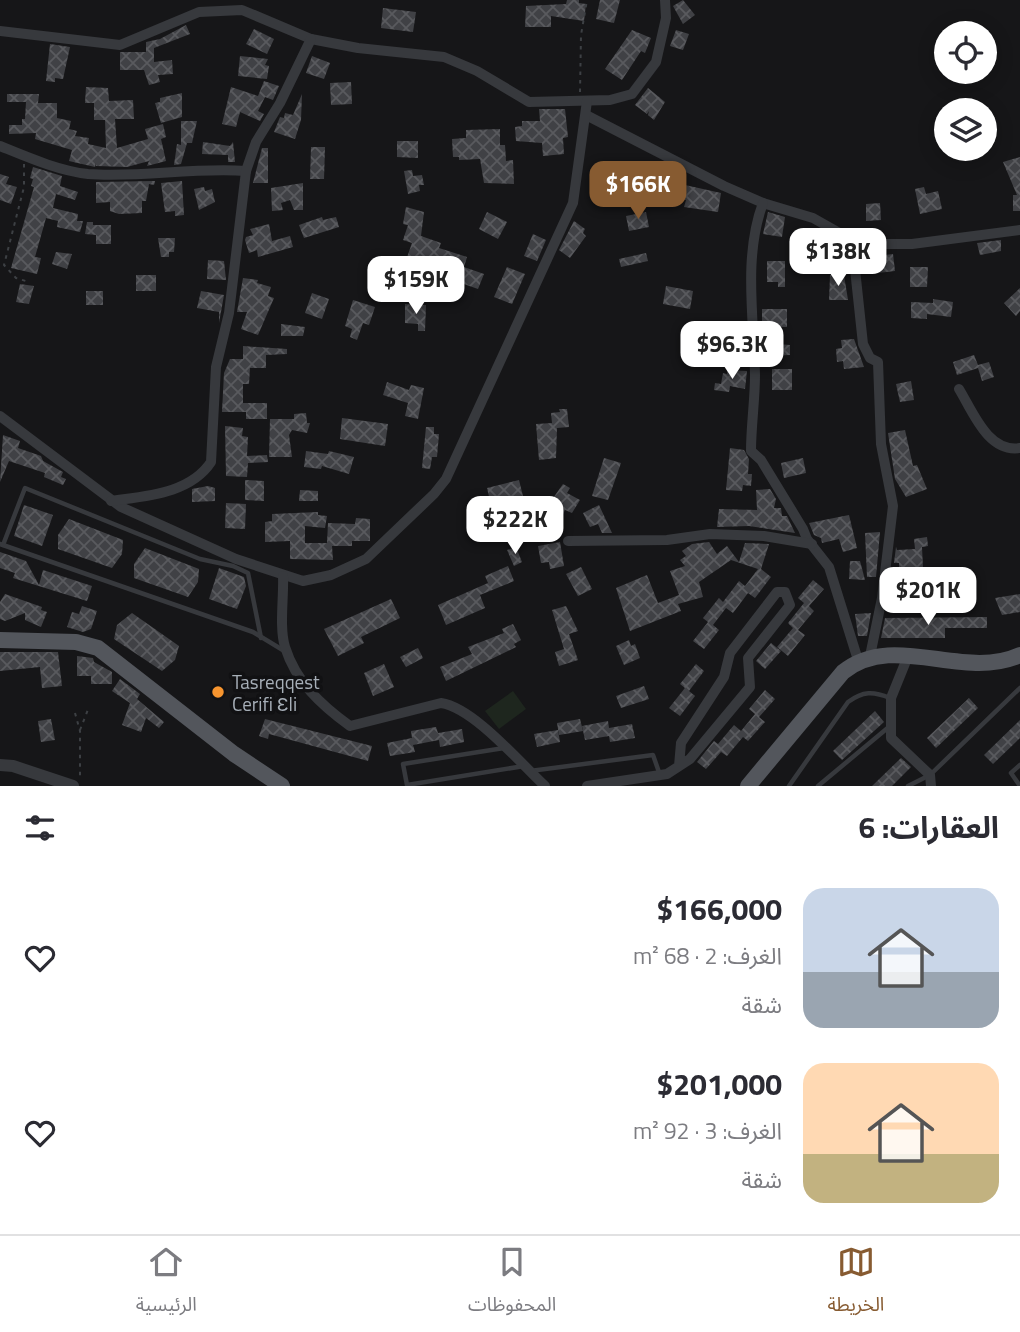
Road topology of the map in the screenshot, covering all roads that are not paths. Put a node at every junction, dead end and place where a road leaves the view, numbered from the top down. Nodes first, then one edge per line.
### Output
1 (665, 0) edge
2 (0, 31) edge
3 (311, 39) junction
4 (587, 101) junction
5 (586, 115) junction
6 (0, 146) edge
7 (246, 171) junction
8 (763, 203) junction
9 (1020, 230) edge
10 (852, 241) junction
11 (959, 388) dead end
12 (0, 416) edge
13 (1020, 448) edge
14 (110, 501) junction
15 (568, 541) dead end
16 (1, 544) edge
17 (812, 544) junction
18 (283, 576) junction
19 (261, 638) junction
20 (0, 640) edge
21 (288, 653) junction
22 (1020, 655) edge
23 (908, 656) junction
24 (864, 658) junction
25 (1020, 688) edge
26 (891, 698) junction
27 (891, 726) junction
28 (505, 748) junction
29 (0, 765) edge
30 (1020, 765) edge
31 (679, 766) junction
32 (527, 769) junction
33 (660, 775) junction
34 (930, 780) edge
35 (595, 785) edge
36 (73, 786) edge
37 (282, 786) edge
38 (545, 786) edge
39 (748, 786) edge
40 (789, 786) edge
41 (818, 786) edge
42 (908, 786) edge
43 (1020, 786) edge

1 - 4 street
2 - 3 street
3 - 4 street
3 - 7 street
4 - 5 street
5 - 8 street
5 - 18 street
6 - 7 street
7 - 14 street
8 - 10 street
8 - 17 street
9 - 10 street
10 - 24 street
11 - 13 street
12 - 14 street
14 - 18 street
15 - 17 street
16 - 19 lane
16 - 19 lane
17 - 24 street
18 - 21 street
19 - 21 lane
20 - 37 main road
21 - 28 street
22 - 23 main road
23 - 24 main road
23 - 26 street
24 - 39 main road
25 - 34 lane
26 - 27 street
26 - 40 lane
27 - 34 street
27 - 41 lane
28 - 32 street
28 - 32 lane
29 - 36 street
30 - 43 lane
31 - 31 street
31 - 33 street
32 - 33 lane
32 - 38 street
33 - 35 street
34 - 42 lane

